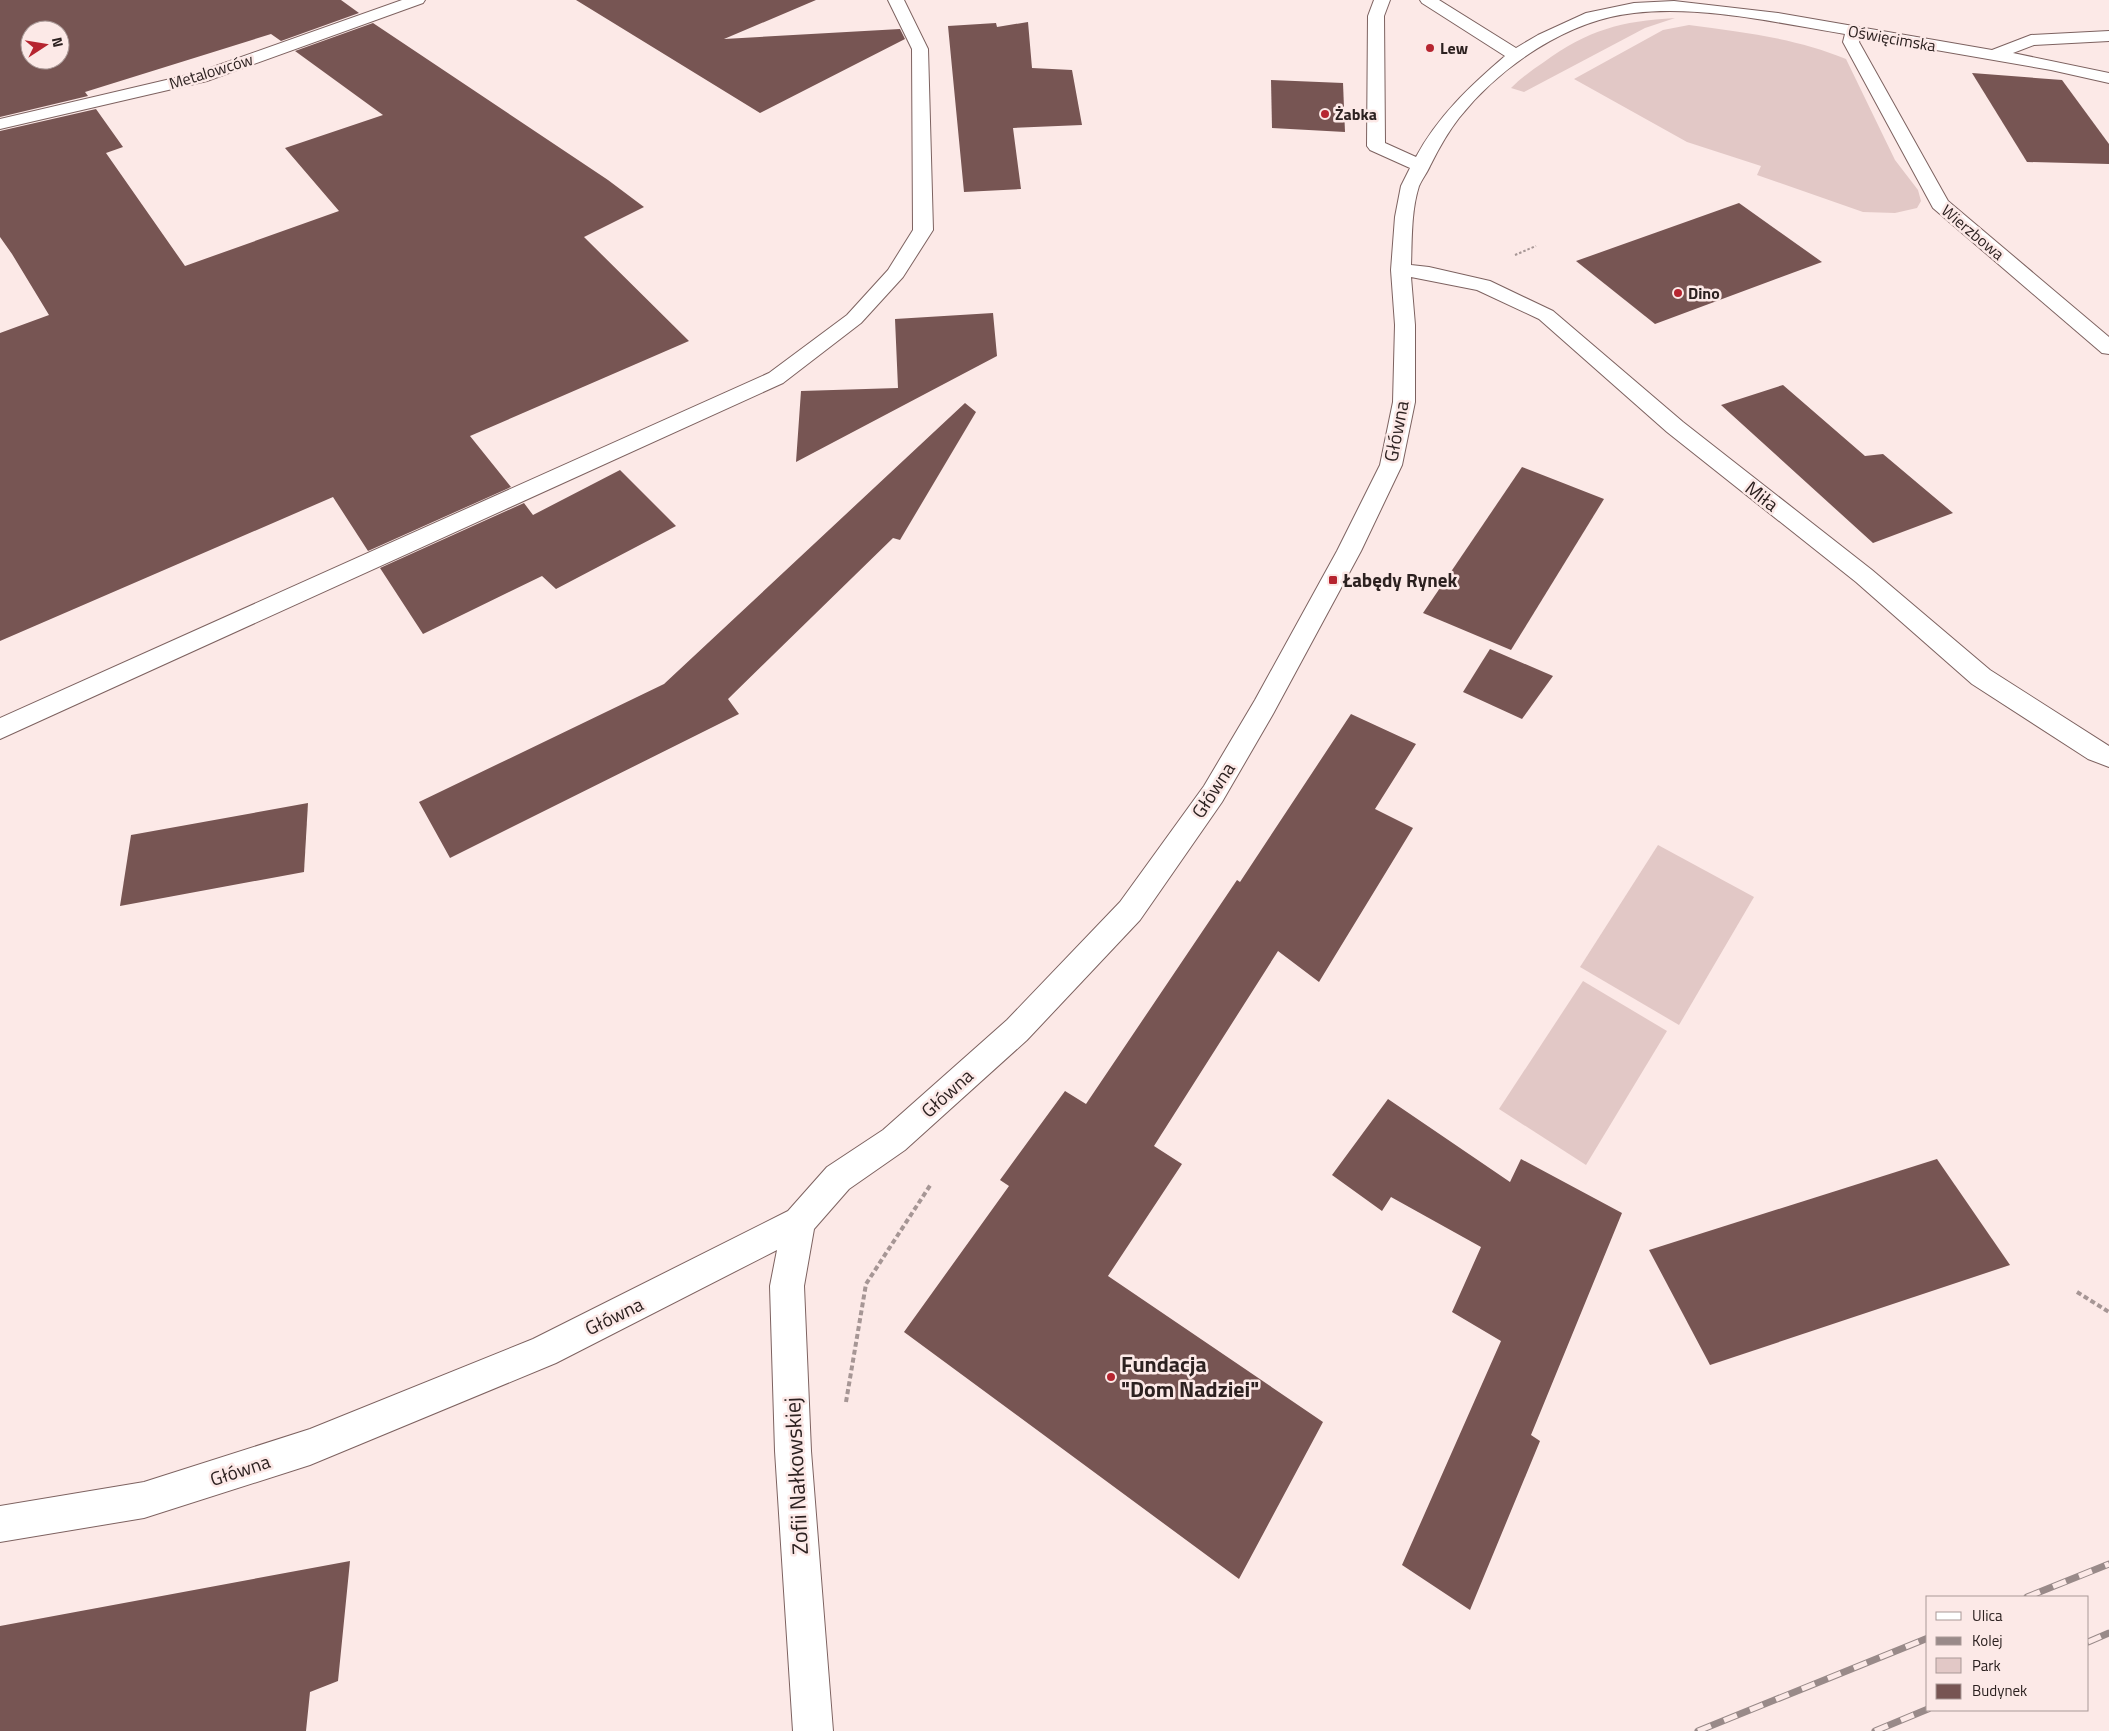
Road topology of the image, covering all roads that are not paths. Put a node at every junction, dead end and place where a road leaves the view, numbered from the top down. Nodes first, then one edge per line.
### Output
1 (417, 0) edge
2 (896, 0) edge
3 (1382, 0) edge
4 (1428, 0) edge
5 (1676, 3) edge
6 (1854, 32) junction
7 (2109, 36) edge
8 (1516, 56) junction
9 (1994, 56) junction
10 (2109, 78) edge
11 (0, 124) edge
12 (1416, 176) junction
13 (1401, 270) junction
14 (2109, 348) edge
15 (0, 729) edge
16 (2109, 757) edge
17 (799, 1222) junction
18 (0, 1524) edge
19 (813, 1731) edge

1 - 11 street, Metalowców
2 - 15 street
3 - 12 street
4 - 8 street
5 - 6 street, Oświęcimska
5 - 8 street, Oświęcimska
6 - 9 street, Oświęcimska
6 - 14 street, Wierzbowa
7 - 9 street
8 - 12 street, Główna
9 - 10 street, Oświęcimska
12 - 13 street, Główna
13 - 16 street, Miła
13 - 17 street, Główna
17 - 18 street, Główna
17 - 19 street, Zofii Nałkowskiej

